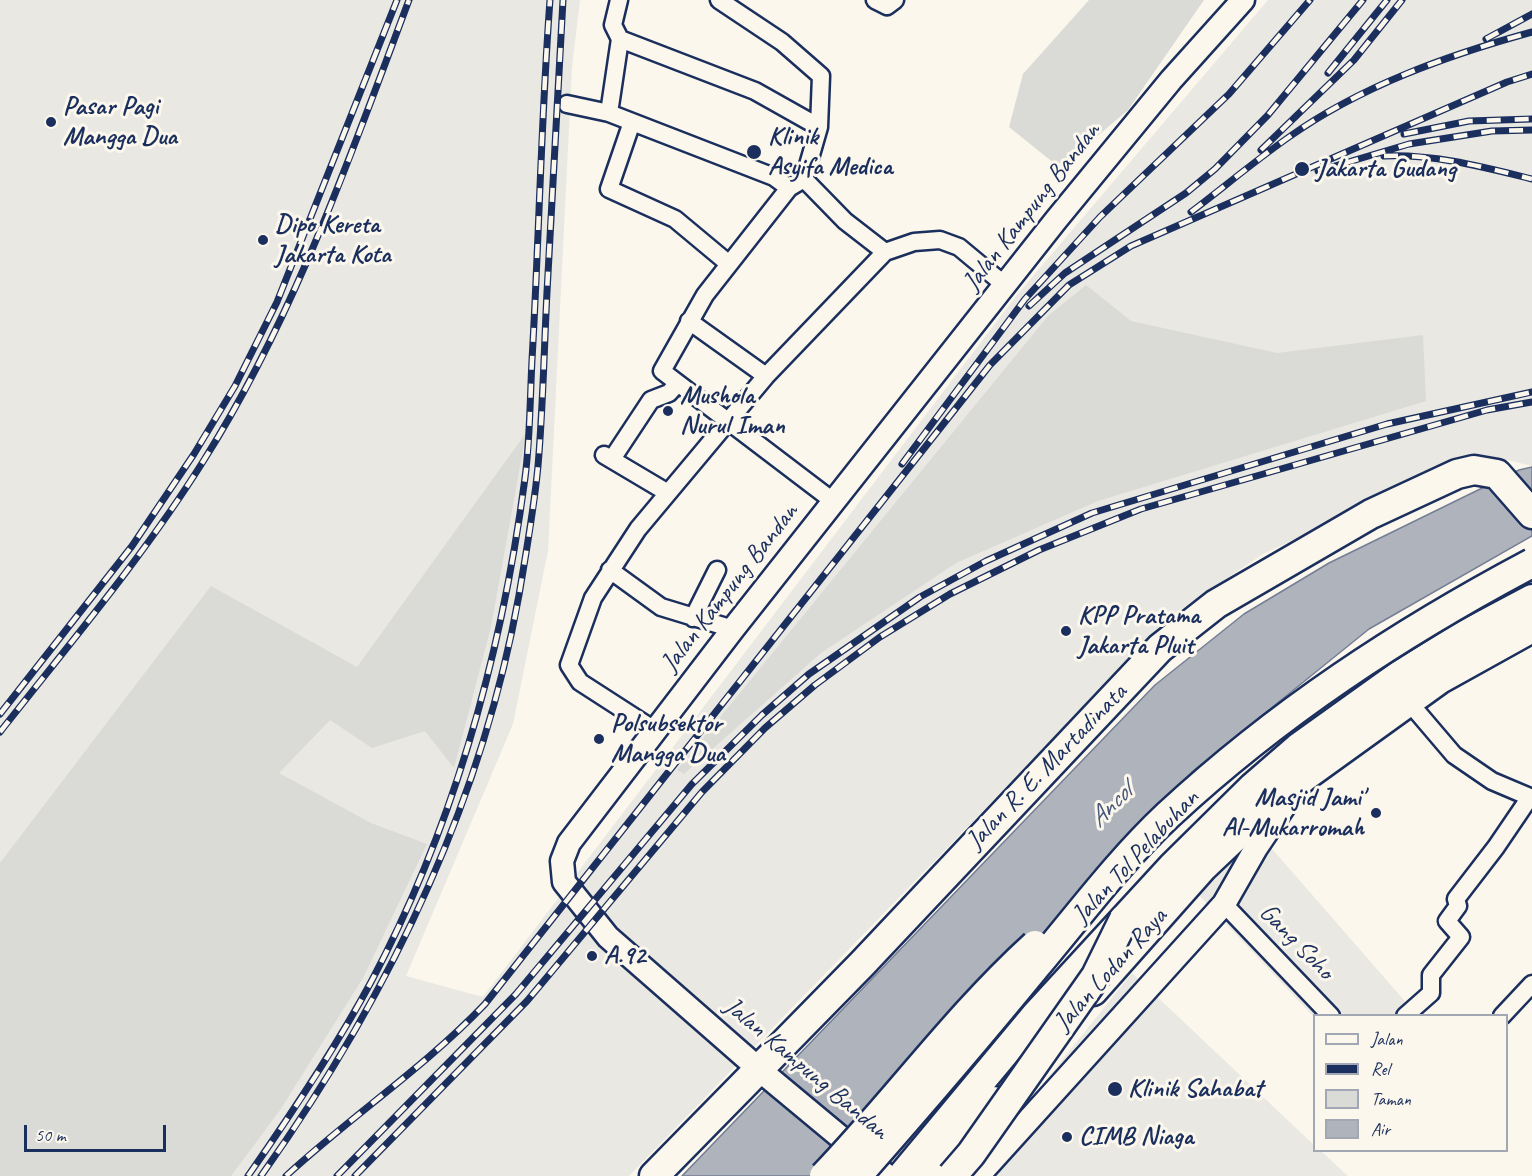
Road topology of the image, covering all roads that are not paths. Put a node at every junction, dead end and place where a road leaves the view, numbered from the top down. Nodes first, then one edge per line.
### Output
1 (619, 0) edge
2 (719, 0) edge
3 (875, 0) edge
4 (895, 0) edge
5 (1243, 0) edge
6 (740, 5) edge
7 (621, 39) junction
8 (567, 104) dead end
9 (609, 112) junction
10 (632, 122) junction
11 (819, 127) junction
12 (804, 179) junction
13 (789, 188) junction
14 (885, 252) junction
15 (729, 264) junction
16 (1006, 286) junction
17 (689, 321) junction
18 (766, 376) junction
19 (677, 384) junction
20 (727, 421) junction
21 (668, 493) junction
22 (833, 501) junction
23 (1532, 514) edge
24 (1532, 563) edge
25 (610, 570) junction
26 (717, 570) dead end
27 (1532, 599) edge
28 (693, 618) junction
29 (1532, 628) edge
30 (733, 629) junction
31 (1408, 701) junction
32 (656, 731) junction
33 (1304, 777) junction
34 (1531, 797) edge
35 (1113, 874) junction
36 (1224, 904) junction
37 (1124, 919) junction
38 (1532, 984) edge
39 (1329, 1014) edge
40 (1407, 1014) edge
41 (1504, 1014) edge
42 (764, 1073) junction
43 (859, 1165) edge
44 (654, 1176) edge
45 (824, 1176) edge
46 (887, 1176) edge
47 (902, 1176) edge
48 (932, 1176) edge
49 (952, 1176) edge
50 (978, 1176) edge

1 - 7 street
2 - 6 street
3 - 4 street
5 - 16 street, Jalan Kampung Bandan
6 - 11 street
7 - 9 street
7 - 11 street
8 - 9 street
9 - 10 street
10 - 13 street
10 - 15 street
11 - 12 street
12 - 13 street
12 - 14 street
13 - 15 street
14 - 16 street
14 - 18 street
15 - 17 street
16 - 22 street, Jalan Kampung Bandan
17 - 18 street
17 - 19 street
18 - 20 street
19 - 20 street
19 - 21 street
20 - 21 street
20 - 22 street
21 - 25 street
22 - 30 street, Jalan Kampung Bandan
23 - 42 highway, Jalan R. E. Martadinata
24 - 35 highway, Jalan Tol Pelabuhan, bridge
25 - 28 street
25 - 32 street
26 - 28 street
27 - 37 highway, Jalan Tol Pelabuhan
28 - 30 street
29 - 31 highway, Jalan Lodan Raya
30 - 32 street, Jalan Kampung Bandan
31 - 33 highway, Jalan Lodan Raya
31 - 34 street
32 - 42 street, Jalan Kampung Bandan
33 - 36 street, Jalan Lodan Raya
33 - 48 highway, Jalan Lodan Raya
34 - 40 street
35 - 43 highway, Jalan Tol Pelabuhan, bridge
35 - 45 highway, bridge
36 - 39 street, Gang Soho
36 - 50 street, Jalan Lodan Raya
37 - 47 highway, Jalan Tol Pelabuhan, bridge
37 - 49 highway, bridge
38 - 41 street
42 - 43 street, Jalan Kampung Bandan
42 - 44 highway, Jalan R. E. Martadinata
43 - 46 street, Jalan Kampung Bandan

